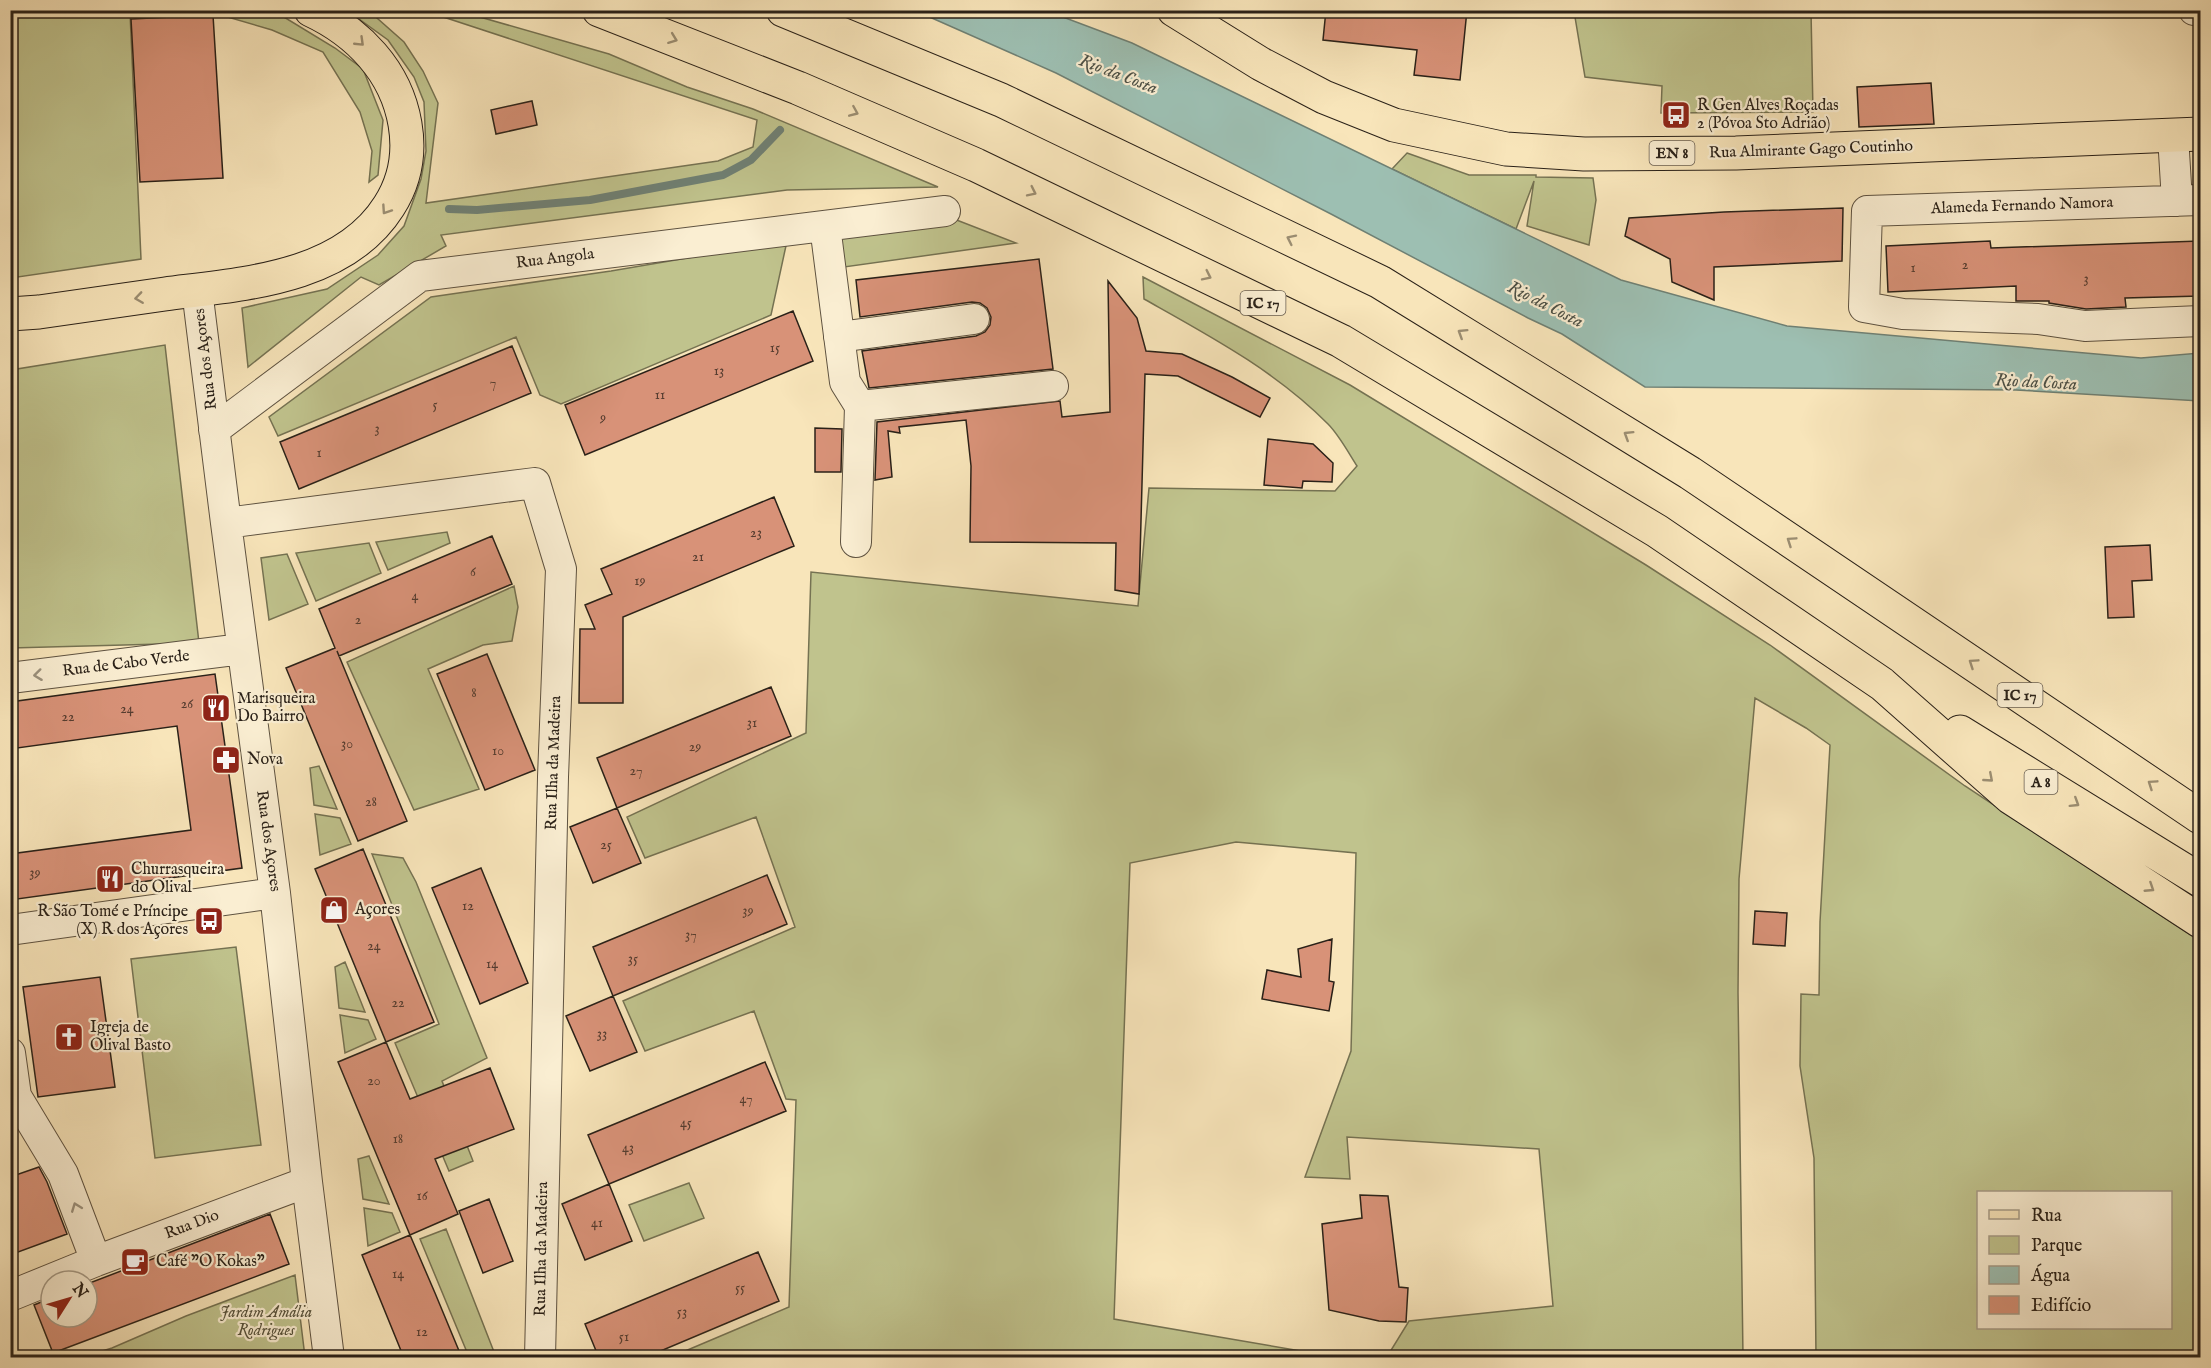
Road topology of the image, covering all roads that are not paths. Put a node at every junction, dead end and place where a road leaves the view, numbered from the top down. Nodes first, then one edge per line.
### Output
1 (311, 10) edge
2 (599, 10) edge
3 (783, 10) edge
4 (2194, 10) edge
5 (2200, 11) edge
6 (1192, 15) edge
7 (2187, 135) edge
8 (2189, 200) edge
9 (945, 211) dead end
10 (825, 226) junction
11 (197, 290) junction
12 (10, 314) edge
13 (974, 319) dead end
14 (2200, 321) edge
15 (839, 337) junction
16 (1053, 386) dead end
17 (860, 406) junction
18 (214, 430) junction
19 (226, 523) junction
20 (856, 542) dead end
21 (242, 649) junction
22 (10, 678) edge
23 (1882, 684) junction
24 (2200, 817) edge
25 (2200, 880) edge
26 (275, 893) junction
27 (2200, 921) edge
28 (10, 930) edge
29 (10, 1053) edge
30 (307, 1182) junction
31 (96, 1262) junction
32 (10, 1296) edge
33 (329, 1358) edge
34 (540, 1358) edge

1 -> 11 main road
2 -> 23 main road, IC 17
24 -> 3 main road, IC 17
4 - 5 street
6 - 7 main road, Rua Almirante Gago Coutinho / EN 8
7 - 8 street, Alameda Fernando Namora
8 - 14 street, Alameda Fernando Namora
9 - 10 street, Rua Angola
10 - 15 street
10 - 18 street, Rua Angola
11 -> 12 main road
11 - 18 street, Rua dos Açores
13 - 15 street
15 - 17 street
16 - 17 street
17 - 20 street
18 - 19 street, Rua dos Açores
19 - 21 street, Rua dos Açores
19 - 34 street, Rua Ilha da Madeira
21 -> 22 street, Rua de Cabo Verde
21 - 26 street, Rua dos Açores
23 -> 25 main road, A 8
23 -> 27 main road, IC 17
26 - 28 street
26 - 30 street, Rua dos Açores
31 -> 29 street
30 - 31 street, Rua Dio
30 - 33 street, Rua dos Açores
31 - 32 street, Rua Dio

